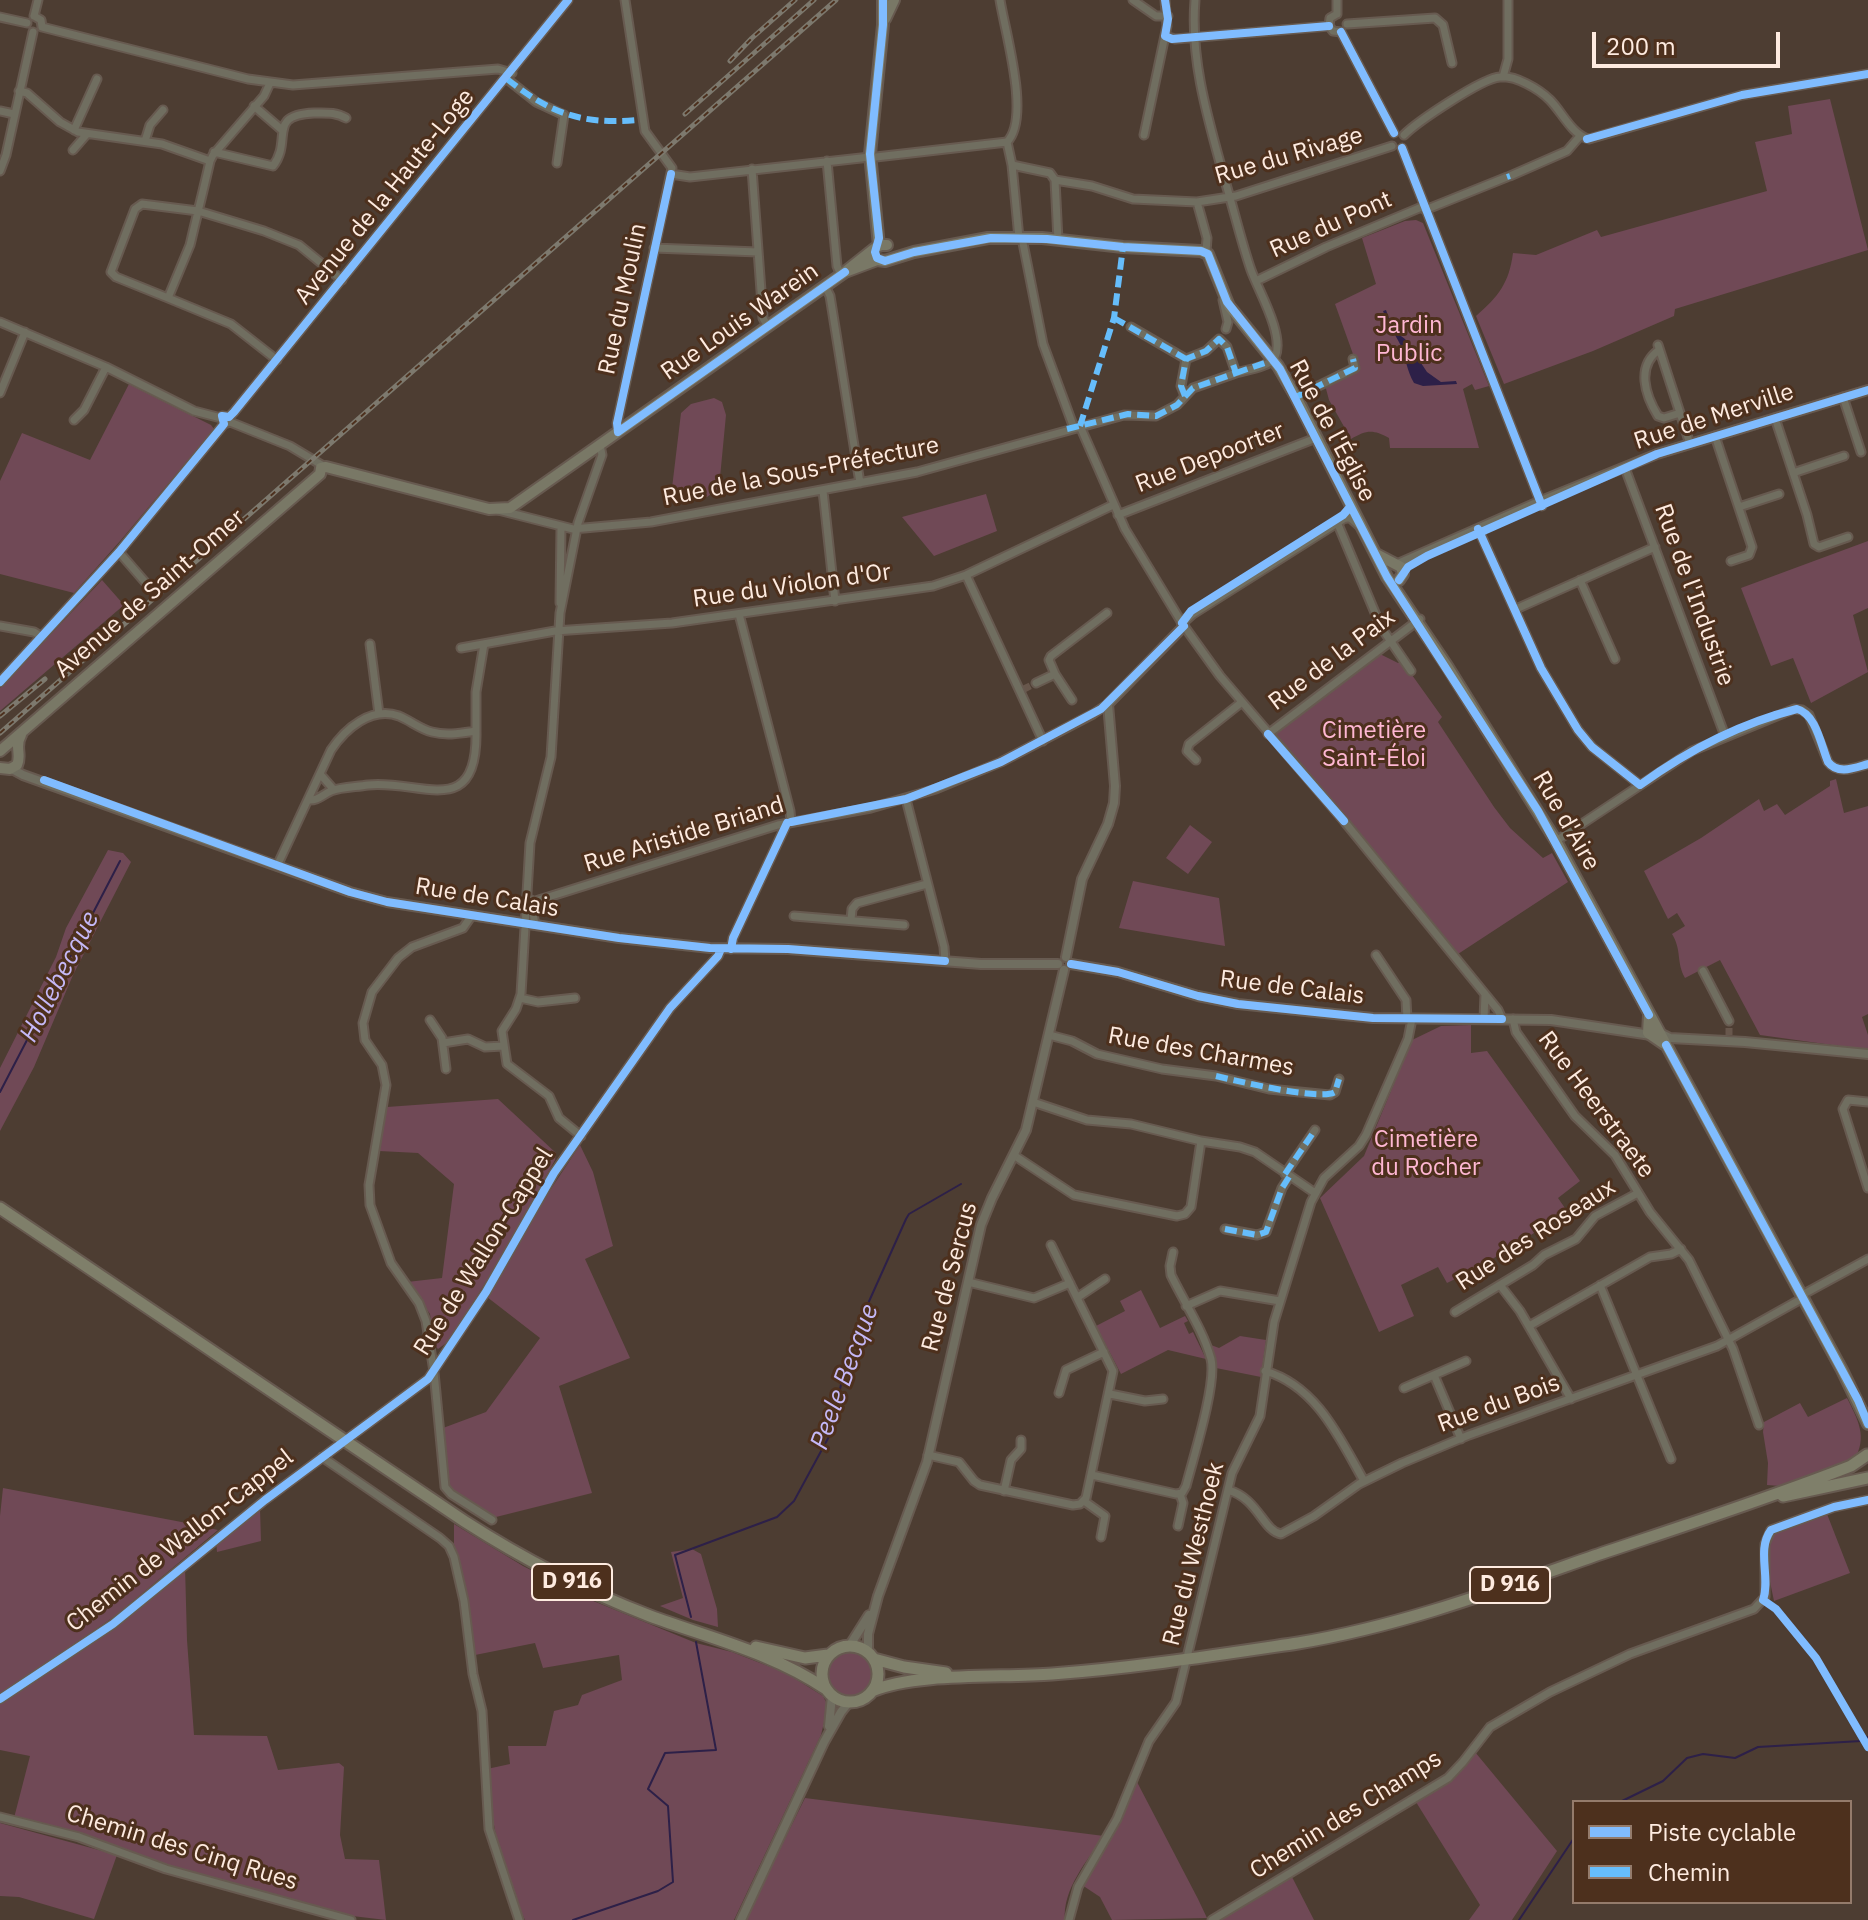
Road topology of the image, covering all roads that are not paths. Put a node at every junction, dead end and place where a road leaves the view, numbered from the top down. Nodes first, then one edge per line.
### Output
1 (38, 0) edge
2 (568, 0) edge
3 (625, 0) edge
4 (883, 0) edge
5 (894, 0) edge
6 (1000, 0) edge
7 (1133, 0) edge
8 (1165, 0) edge
9 (1195, 0) edge
10 (1337, 0) edge
11 (1508, 0) edge
12 (1337, 14) junction
13 (34, 16) junction
14 (1168, 16) junction
15 (0, 17) edge
16 (27, 23) junction
17 (1347, 24) junction
18 (883, 25) junction
19 (1329, 26) junction
20 (42, 27) junction
21 (33, 32) junction
22 (1341, 32) junction
23 (1165, 36) junction
24 (1196, 37) junction
25 (1452, 63) dead end
26 (1868, 74) edge
27 (509, 76) junction
28 (1503, 77) junction
29 (97, 79) dead end
30 (270, 83) junction
31 (19, 91) junction
32 (254, 106) junction
33 (163, 110) dead end
34 (0, 111) edge
35 (14, 114) junction
36 (346, 118) dead end
37 (74, 130) junction
38 (282, 130) junction
39 (1394, 133) junction
40 (86, 135) junction
41 (1144, 135) dead end
42 (1404, 135) junction
43 (1584, 138) junction
44 (145, 141) junction
45 (1007, 142) junction
46 (1392, 146) junction
47 (1402, 148) junction
48 (73, 150) dead end
49 (214, 152) junction
50 (873, 157) junction
51 (210, 161) junction
52 (827, 161) junction
53 (557, 163) dead end
54 (1012, 165) junction
55 (752, 169) junction
56 (0, 171) edge
57 (671, 174) junction
58 (1055, 180) junction
59 (1230, 197) junction
60 (1197, 202) junction
61 (1424, 208) junction
62 (198, 211) junction
63 (1020, 238) junction
64 (1058, 240) junction
65 (654, 248) junction
66 (884, 251) junction
67 (758, 252) junction
68 (1206, 252) junction
69 (843, 274) junction
70 (342, 280) junction
71 (1256, 281) junction
72 (825, 286) junction
73 (1222, 294) junction
74 (168, 298) junction
75 (1238, 320) junction
76 (0, 322) edge
77 (768, 327) junction
78 (1131, 327) dead end
79 (1226, 329) junction
80 (25, 332) junction
81 (1219, 339) junction
82 (1186, 359) junction
83 (1353, 359) dead end
84 (277, 360) junction
85 (1273, 360) junction
86 (106, 367) junction
87 (1236, 373) junction
88 (1868, 390) edge
89 (0, 393) edge
90 (1185, 396) junction
91 (1296, 397) junction
92 (1843, 397) junction
93 (1680, 413) junction
94 (1775, 418) junction
95 (74, 420) dead end
96 (226, 420) junction
97 (1077, 427) junction
98 (618, 432) junction
99 (1715, 436) junction
100 (1316, 438) junction
101 (1690, 444) junction
102 (600, 445) junction
103 (1861, 452) dead end
104 (1844, 456) dead end
105 (1625, 468) junction
106 (323, 471) junction
107 (1793, 473) junction
108 (860, 483) junction
109 (823, 491) junction
110 (1779, 494) dead end
111 (1541, 504) junction
112 (1113, 505) junction
113 (513, 507) junction
114 (1739, 507) junction
115 (498, 510) junction
116 (1118, 515) junction
117 (527, 519) junction
118 (1337, 522) junction
119 (1359, 525) junction
120 (561, 526) junction
121 (577, 529) junction
122 (1480, 533) junction
123 (1848, 537) dead end
124 (1655, 547) junction
125 (119, 552) junction
126 (1731, 561) dead end
127 (1395, 572) junction
128 (966, 575) junction
129 (1580, 580) junction
130 (145, 582) dead end
131 (835, 601) junction
132 (1516, 609) junction
133 (560, 613) junction
134 (1107, 613) dead end
135 (739, 614) junction
136 (1418, 621) junction
137 (1183, 624) junction
138 (0, 626) edge
139 (558, 631) junction
140 (42, 637) junction
141 (1389, 641) junction
142 (370, 644) dead end
143 (484, 644) junction
144 (461, 648) dead end
145 (1615, 659) dead end
146 (1411, 671) dead end
147 (1055, 674) junction
148 (0, 682) edge
149 (1036, 683) tunnel mouth
150 (1072, 700) dead end
151 (1242, 702) junction
152 (1108, 704) junction
153 (379, 714) junction
154 (24, 730) junction
155 (476, 731) junction
156 (1268, 734) junction
157 (1725, 736) junction
158 (1043, 741) junction
159 (2, 750) edge
160 (1196, 760) dead end
161 (8, 764) edge
162 (1868, 764) edge
163 (320, 774) junction
164 (1640, 785) junction
165 (334, 790) junction
166 (906, 799) junction
167 (308, 800) junction
168 (789, 822) junction
169 (1556, 841) junction
170 (277, 866) junction
171 (927, 884) junction
172 (529, 904) junction
173 (472, 915) junction
174 (794, 916) dead end
175 (851, 920) junction
176 (524, 923) junction
177 (535, 925) junction
178 (904, 925) dead end
179 (726, 949) junction
180 (1376, 955) dead end
181 (945, 961) junction
182 (1064, 964) junction
183 (1703, 971) dead end
184 (1484, 992) junction
185 (520, 998) junction
186 (575, 998) dead end
187 (1410, 1019) junction
188 (1484, 1019) junction
189 (1502, 1019) junction
190 (1513, 1019) junction
191 (430, 1020) dead end
192 (1729, 1021) tunnel mouth
193 (1658, 1033) junction
194 (1049, 1035) junction
195 (443, 1043) junction
196 (503, 1046) junction
197 (1868, 1054) edge
198 (446, 1069) dead end
199 (1339, 1079) dead end
200 (1033, 1102) junction
201 (1868, 1102) edge
202 (1315, 1130) dead end
203 (581, 1136) junction
204 (1201, 1141) junction
205 (1015, 1156) junction
206 (1287, 1175) junction
207 (1868, 1188) edge
208 (1315, 1193) junction
209 (1638, 1193) junction
210 (0, 1208) edge
211 (1225, 1229) dead end
212 (1051, 1245) dead end
213 (1681, 1249) junction
214 (1173, 1252) dead end
215 (1868, 1259) edge
216 (1105, 1279) dead end
217 (968, 1282) junction
218 (1070, 1283) junction
219 (1500, 1285) junction
220 (1600, 1285) junction
221 (1078, 1297) junction
222 (1803, 1297) junction
223 (1280, 1301) junction
224 (1186, 1306) junction
225 (1455, 1312) dead end
226 (1529, 1326) junction
227 (1728, 1339) junction
228 (1104, 1352) junction
229 (1466, 1361) dead end
230 (1265, 1371) junction
231 (434, 1372) junction
232 (1638, 1374) junction
233 (1434, 1375) junction
234 (1404, 1388) dead end
235 (1059, 1393) dead end
236 (1110, 1394) junction
237 (1163, 1399) dead end
238 (1571, 1399) junction
239 (1858, 1400) junction
240 (1868, 1412) edge
241 (1868, 1424) edge
242 (1759, 1425) dead end
243 (1461, 1439) junction
244 (344, 1440) junction
245 (1021, 1440) dead end
246 (1868, 1452) edge
247 (928, 1455) junction
248 (322, 1457) junction
249 (1671, 1459) dead end
250 (1868, 1464) edge
251 (1092, 1475) junction
252 (1868, 1478) edge
253 (1364, 1481) junction
254 (1228, 1490) junction
255 (1004, 1491) junction
256 (1180, 1494) junction
257 (1868, 1500) edge
258 (1084, 1501) junction
259 (1732, 1509) junction
260 (492, 1520) dead end
261 (1178, 1526) dead end
262 (1101, 1537) dead end
263 (878, 1596) junction
264 (731, 1643) junction
265 (850, 1645) junction
266 (828, 1655) junction
267 (871, 1655) junction
268 (1188, 1658) junction
269 (991, 1677) junction
270 (872, 1691) junction
271 (829, 1692) junction
272 (0, 1699) edge
273 (849, 1702) junction
274 (824, 1742) junction
275 (0, 1817) edge
276 (351, 1920) edge
277 (518, 1920) edge
278 (741, 1920) edge
279 (1069, 1920) edge
280 (1212, 1920) edge

1 - 13 street
2 - 27 street, Avenue de la Haute-Loge
3 - 57 street
4 - 18 main road
5 - 18 main road
6 - 45 street
7 - 14 street
8 - 14 street
9 - 24 street
10 - 12 street
11 - 28 street
12 - 17 street
12 - 19 street
13 - 16 street
13 - 20 street
14 - 23 street
15 - 16 street
16 - 21 street
17 - 22 street
17 - 25 street
18 - 50 main road
19 - 22 street
19 - 24 street
20 - 21 street
20 - 30 street
21 - 31 street
22 - 39 street
23 - 24 street
23 - 41 street
24 - 59 street
26 - 43 street
27 - 30 street
27 - 53 street
27 - 70 street, Avenue de la Haute-Loge
28 - 42 street
28 - 43 street
29 - 37 street
30 - 32 street
31 - 35 street
31 - 37 street
32 - 38 street
32 - 49 street
33 - 44 street
34 - 35 street
35 - 56 street
36 - 38 street
37 - 40 street
38 - 49 street
39 - 42 street
39 - 46 street
40 - 44 street
40 - 48 street
42 - 47 street
43 - 61 street, Rue du Pont
44 - 51 street
45 - 50 street
45 - 54 street
46 - 47 street
46 - 59 street, Rue du Rivage
47 - 61 street
49 - 51 street
50 - 52 street
50 - 66 main road
51 - 62 street
52 - 55 street
52 - 69 street
54 - 58 street, Rue du Rivage
54 - 63 street
55 - 57 street
55 - 67 street
57 - 65 street, Rue du Moulin
58 - 60 street, Rue du Rivage
58 - 64 street
59 - 60 street, Rue du Rivage
59 - 71 street
60 - 68 street
61 - 71 street, Rue du Pont
61 - 111 street
62 - 70 street
62 - 74 street
62 - 74 street
63 - 64 main road, Rue Louis Warein
63 - 66 main road, Rue Louis Warein
63 - 97 street
64 - 68 main road, Rue Louis Warein
65 - 67 street
65 - 98 street, Rue du Moulin
66 - 69 main road, Rue Louis Warein
67 - 77 street
68 - 73 main road, Rue de l'Église
69 - 72 main road, Rue Louis Warein
70 - 84 street, Avenue de la Haute-Loge
71 - 85 street
72 - 77 main road, Rue Louis Warein
72 - 108 street
73 - 75 main road, Rue de l'Église
73 - 79 street, Rue de l'Église
74 - 84 street
75 - 79 street
75 - 85 main road, Rue de l'Église
76 - 80 street
77 - 98 main road, Rue Louis Warein
78 - 82 street
79 - 81 street
80 - 86 street
80 - 89 street
81 - 82 street
81 - 87 street
82 - 90 street
83 - 91 street
84 - 96 street, Avenue de la Haute-Loge
85 - 87 street, Rue de la Sous-Préfecture
85 - 91 main road, Rue de l'Église
86 - 95 street
86 - 96 street
87 - 90 street, Rue de la Sous-Préfecture
88 - 92 street, Rue de Merville
90 - 97 street, Rue de la Sous-Préfecture
91 - 100 main road, Rue de l'Église
92 - 94 street, Rue de Merville
92 - 103 street
93 - 93 street
93 - 101 street
94 - 99 street, Rue de Merville
94 - 107 street
96 - 106 street
96 - 125 street, Avenue de la Haute-Loge
97 - 108 street, Rue de la Sous-Préfecture
97 - 112 street
98 - 102 main road, Rue Louis Warein
99 - 101 street, Rue de Merville
99 - 114 street
100 - 116 street, Rue Depoorter
100 - 119 main road, Rue de l'Église
101 - 105 street, Rue de Merville
102 - 113 main road, Rue Louis Warein
102 - 121 street
104 - 107 street
105 - 111 street, Rue de Merville
105 - 124 street, Rue de l'Industrie
106 - 115 main road
106 - 154 main road, Avenue de Saint-Omer
107 - 123 street
108 - 109 street, Rue de la Sous-Préfecture
109 - 121 street, Rue de la Sous-Préfecture
109 - 131 street
110 - 114 street
111 - 122 street, Rue de Merville
111 - 127 street, Rue de Merville
112 - 116 street
112 - 128 street, Rue du Violon d'Or
113 - 115 main road
113 - 117 street, Rue de la Sous-Préfecture
114 - 126 street
115 - 117 street, Rue de la Sous-Préfecture
116 - 137 street
117 - 120 street, Rue de la Sous-Préfecture
118 - 119 street
118 - 137 street, Rue Aristide Briand
118 - 141 street
119 - 127 main road, Rue d'Aire
120 - 121 street, Rue de la Sous-Préfecture
120 - 133 street
121 - 133 street
122 - 127 street, Rue de Merville
122 - 132 street
124 - 129 street
124 - 157 street, Rue de l'Industrie
125 - 130 street
125 - 140 street, Avenue de la Haute-Loge
127 - 136 main road, Rue d'Aire
128 - 131 street, Rue du Violon d'Or
128 - 158 street
129 - 132 street
129 - 145 street
131 - 135 street, Rue du Violon d'Or
132 - 164 street
133 - 139 street
134 - 147 street
135 - 139 street, Rue du Violon d'Or
135 - 168 street
136 - 141 street, Rue de la Paix
136 - 169 main road, Rue d'Aire
137 - 151 street
137 - 152 street, Rue Aristide Briand
138 - 140 street
139 - 143 street, Rue du Violon d'Or
139 - 172 street
140 - 148 street, Avenue de la Haute-Loge
141 - 146 street
141 - 156 street, Rue de la Paix
142 - 153 street
143 - 144 street, Rue du Violon d'Or
143 - 155 street
147 - 149 street
147 - 150 street
151 - 156 street
151 - 160 street
152 - 158 street, Rue Aristide Briand
152 - 182 street, Rue de Sercus
153 - 155 street
153 - 163 street
154 - 159 main road, Avenue de Saint-Omer
154 - 161 main road
155 - 165 street
156 - 184 street
157 - 162 street
157 - 164 street
158 - 166 street, Rue Aristide Briand
159 - 161 main road
161 - 170 street, Rue de Calais
163 - 165 street
163 - 167 street
164 - 169 street
165 - 167 street
166 - 168 street, Rue Aristide Briand
166 - 171 street
167 - 170 street
168 - 172 street, Rue Aristide Briand
168 - 179 street, Rue de Wallon-Cappel
169 - 193 main road, Rue d'Aire
170 - 173 street, Rue de Calais
171 - 175 street
171 - 181 street
172 - 176 street
172 - 177 street
173 - 176 street, Rue de Calais
173 - 231 street
174 - 175 street
175 - 178 street
176 - 177 street, Rue de Calais
176 - 185 street
177 - 179 street, Rue de Calais
179 - 181 street, Rue de Calais
179 - 203 street, Rue de Wallon-Cappel
180 - 187 street
181 - 182 street, Rue de Calais
182 - 187 street, Rue de Calais
182 - 194 street, Rue de Sercus
183 - 192 street
184 - 188 street
184 - 189 street
185 - 186 street
185 - 196 street
187 - 188 street, Rue de Calais
187 - 208 street, Rue du Westhoek
188 - 189 street, Rue de Calais
189 - 190 street, Rue de Calais
190 - 193 street, Rue de Calais
190 - 209 street, Rue Heerstraete
191 - 195 street
193 - 197 street
193 - 222 main road, Rue d'Aire
194 - 199 street, Rue des Charmes
194 - 200 street, Rue de Sercus
195 - 196 street
195 - 198 street
196 - 203 street
200 - 204 street
200 - 205 street, Rue de Sercus
201 - 207 street
202 - 206 street
203 - 231 street, Rue de Wallon-Cappel
204 - 205 street
204 - 206 street
205 - 217 street, Rue de Sercus
206 - 208 street
206 - 211 street
208 - 223 street, Rue du Westhoek
209 - 213 street, Rue Heerstraete
209 - 219 street, Rue des Roseaux
210 - 244 main road, D 916
212 - 218 street
213 - 220 street
213 - 227 street, Rue Heerstraete
214 - 224 street
215 - 222 street, Rue du Bois
216 - 221 street
217 - 218 street
217 - 247 street, Rue de Sercus
218 - 221 street
219 - 225 street, Rue des Roseaux
219 - 226 street
220 - 226 street
220 - 232 street
221 - 228 street
222 - 227 street, Rue du Bois
222 - 239 main road, Rue d'Aire
223 - 224 street
223 - 230 street, Rue du Westhoek
224 - 256 street
226 - 238 street
227 - 232 street, Rue du Bois
227 - 242 street, Rue Heerstraete
228 - 235 street
228 - 236 street
229 - 233 street
230 - 253 street
230 - 254 street, Rue du Westhoek
231 - 244 street, Rue de Wallon-Cappel
231 - 260 street
232 - 238 street, Rue du Bois
232 - 249 street
233 - 234 street
233 - 243 street
236 - 237 street
236 - 251 street
238 - 243 street, Rue du Bois
239 - 240 main road, Rue d'Aire
239 - 241 main road, Rue d'Aire
243 - 253 street, Rue du Bois
244 - 248 street, Chemin de Wallon-Cappel
244 - 264 main road, D 916
245 - 255 street
246 - 250 main road
246 - 259 main road, D 916
247 - 255 street
247 - 263 street, Rue de Sercus
248 - 272 street, Chemin de Wallon-Cappel
248 - 277 street
251 - 256 street
251 - 258 street
252 - 259 main road, D 916
253 - 254 street, Rue du Bois
254 - 268 street, Rue du Westhoek
255 - 258 street
256 - 261 street
257 - 280 street, Chemin des Champs
258 - 262 street
259 - 268 main road, D 916
263 - 265 street, Rue de Sercus
263 - 267 street, Rue de Sercus
264 - 266 main road, D 916
264 - 271 main road, D 916
265 - 266 main road
265 - 267 main road
266 - 271 main road
267 - 269 main road, D 916
267 - 270 main road
268 - 269 main road, D 916
268 - 279 street, Rue du Westhoek
269 - 270 main road, D 916
270 - 273 main road
271 - 273 main road
271 - 274 street
273 - 274 street
274 - 278 street
275 - 276 street, Chemin des Cinq Rues

